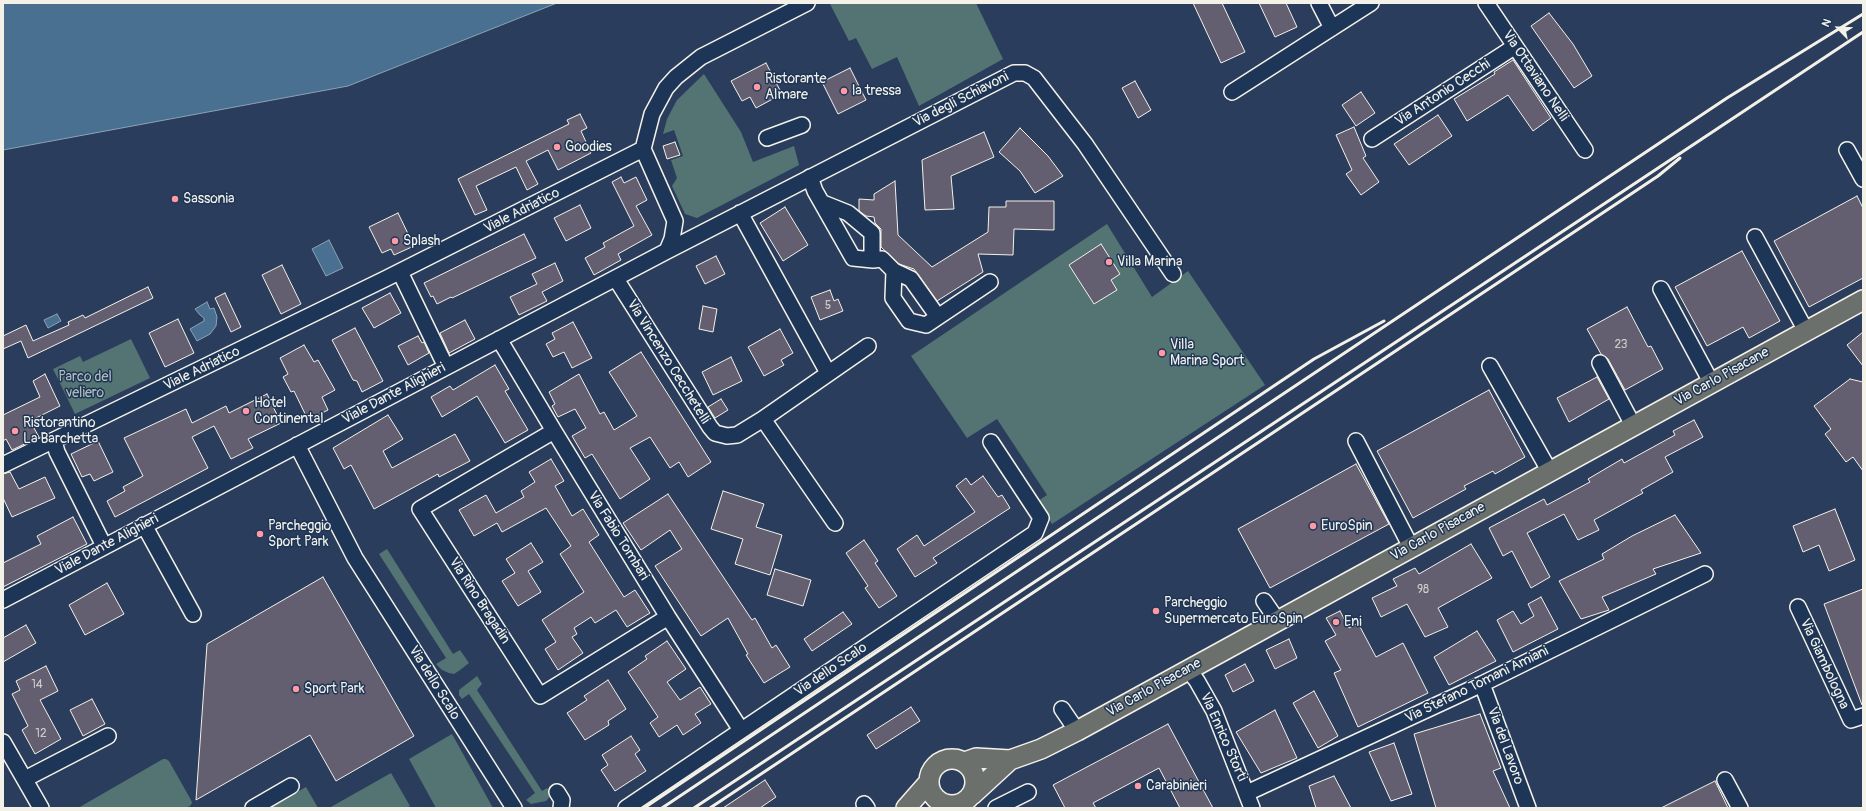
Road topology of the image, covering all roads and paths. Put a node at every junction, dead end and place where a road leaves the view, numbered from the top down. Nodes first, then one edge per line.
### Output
1 (807, 3) edge
2 (1319, 3) edge
3 (1371, 3) edge
4 (1486, 3) edge
5 (1332, 28) junction
6 (1514, 47) junction
7 (1232, 92) dead end
8 (802, 125) dead end
9 (767, 138) dead end
10 (1372, 139) dead end
11 (643, 149) junction
12 (1585, 150) dead end
13 (1847, 150) dead end
14 (810, 177) junction
15 (1863, 179) edge
16 (822, 204) junction
17 (740, 213) junction
18 (1755, 237) dead end
19 (667, 251) junction
20 (872, 260) junction
21 (894, 271) junction
22 (400, 272) junction
23 (1173, 274) dead end
24 (616, 279) junction
25 (990, 282) dead end
26 (1661, 289) dead end
27 (1863, 300) edge
28 (938, 317) junction
29 (1806, 331) junction
30 (499, 338) junction
31 (868, 346) dead end
32 (1600, 363) dead end
33 (1490, 366) dead end
34 (446, 367) junction
35 (828, 373) junction
36 (1711, 382) junction
37 (763, 419) junction
38 (1633, 425) junction
39 (554, 431) junction
40 (54, 441) junction
41 (1356, 441) dead end
42 (991, 442) dead end
43 (296, 445) junction
44 (3, 465) edge
45 (1550, 472) junction
46 (835, 523) dead end
47 (144, 525) junction
48 (104, 546) junction
49 (1411, 547) junction
50 (1705, 574) dead end
51 (3, 600) edge
52 (1264, 601) dead end
53 (1798, 607) dead end
54 (193, 614) dead end
55 (668, 617) junction
56 (1277, 620) junction
57 (1188, 669) junction
58 (1482, 684) junction
59 (1062, 709) dead end
60 (1857, 718) edge
61 (741, 730) junction
62 (1077, 731) junction
63 (108, 736) dead end
64 (3, 742) edge
65 (1010, 760) junction
66 (965, 762) junction
67 (25, 779) junction
68 (1726, 780) dead end
69 (928, 783) junction
70 (291, 786) dead end
71 (557, 792) dead end
72 (1028, 792) dead end
73 (1247, 793) junction
74 (960, 804) edge
75 (41, 808) edge
76 (253, 808) edge
77 (514, 808) edge
78 (561, 808) edge
79 (626, 808) edge
80 (906, 808) edge
81 (996, 808) edge
82 (1252, 808) edge
83 (1528, 808) edge
84 (1740, 808) edge

1 - 11 street
2 - 5 street
3 - 5 street
4 - 6 street, Via Ottaviano Nelli
5 - 7 street
6 - 10 street, Via Antonio Cecchi
6 - 12 street, Via Ottaviano Nelli
8 - 9 street
11 - 19 street
11 - 22 street, Viale Adriatico
13 - 15 street
14 - 16 street
14 - 17 street, Via degli Schiavoni
14 - 23 street, Via degli Schiavoni
16 - 20 street
16 - 20 street
17 - 19 street, Via degli Schiavoni
17 - 35 street
18 - 29 street
19 - 24 street, Viale Dante Alighieri
20 - 21 street
21 - 28 street
21 - 28 street
22 - 34 street
22 - 40 street, Viale Adriatico
24 - 30 street, Viale Dante Alighieri
24 - 37 street, Via Vincenzo Cecchetelli
25 - 28 street
26 - 36 street
27 - 29 main road, Via Carlo Pisacane
29 - 36 main road, Via Carlo Pisacane
30 - 34 street, Viale Dante Alighieri
30 - 39 street, Via Fabio Tombari
31 - 35 street, Via Vincenzo Cecchetelli
32 - 38 street
33 - 45 street
34 - 43 street, Viale Dante Alighieri
35 - 37 street, Via Vincenzo Cecchetelli
36 - 38 main road, Via Carlo Pisacane
37 - 46 street
38 - 45 main road, Via Carlo Pisacane
39 - 55 street, Via Fabio Tombari
39 - 55 street, Via Rino Bragadin
40 - 44 street, Viale Adriatico
40 - 48 street
41 - 49 street
42 - 61 street, Via dello Scalo
43 - 47 street, Viale Dante Alighieri
43 - 77 street, Via dello Scalo
45 - 49 main road, Via Carlo Pisacane
47 - 48 street, Viale Dante Alighieri
47 - 54 street
48 - 51 street, Viale Dante Alighieri
49 - 56 main road, Via Carlo Pisacane
50 - 58 street, Via Stefano Tomani Amiani
52 - 56 street
53 - 60 street, Via Giambologna
55 - 61 street, Via Fabio Tombari
56 - 57 main road, Via Carlo Pisacane
57 - 62 main road, Via Carlo Pisacane
57 - 73 street, Via Enrico Storti
58 - 73 street, Via Stefano Tomani Amiani
58 - 83 street, Via del Lavoro
59 - 62 street
61 - 79 street, Via dello Scalo
62 - 65 main road, Via Carlo Pisacane
63 - 67 street
64 - 67 street
65 - 66 main road, Via Carlo Pisacane
65 - 74 main road, Via Carlo Pisacane
66 - 69 main road, Via Carlo Pisacane
66 - 74 main road
67 - 75 street
68 - 84 street
69 - 74 main road
69 - 80 main road, Via Carlo Pisacane
70 - 76 street
71 - 78 street
72 - 81 street
73 - 82 street, Via Enrico Storti

